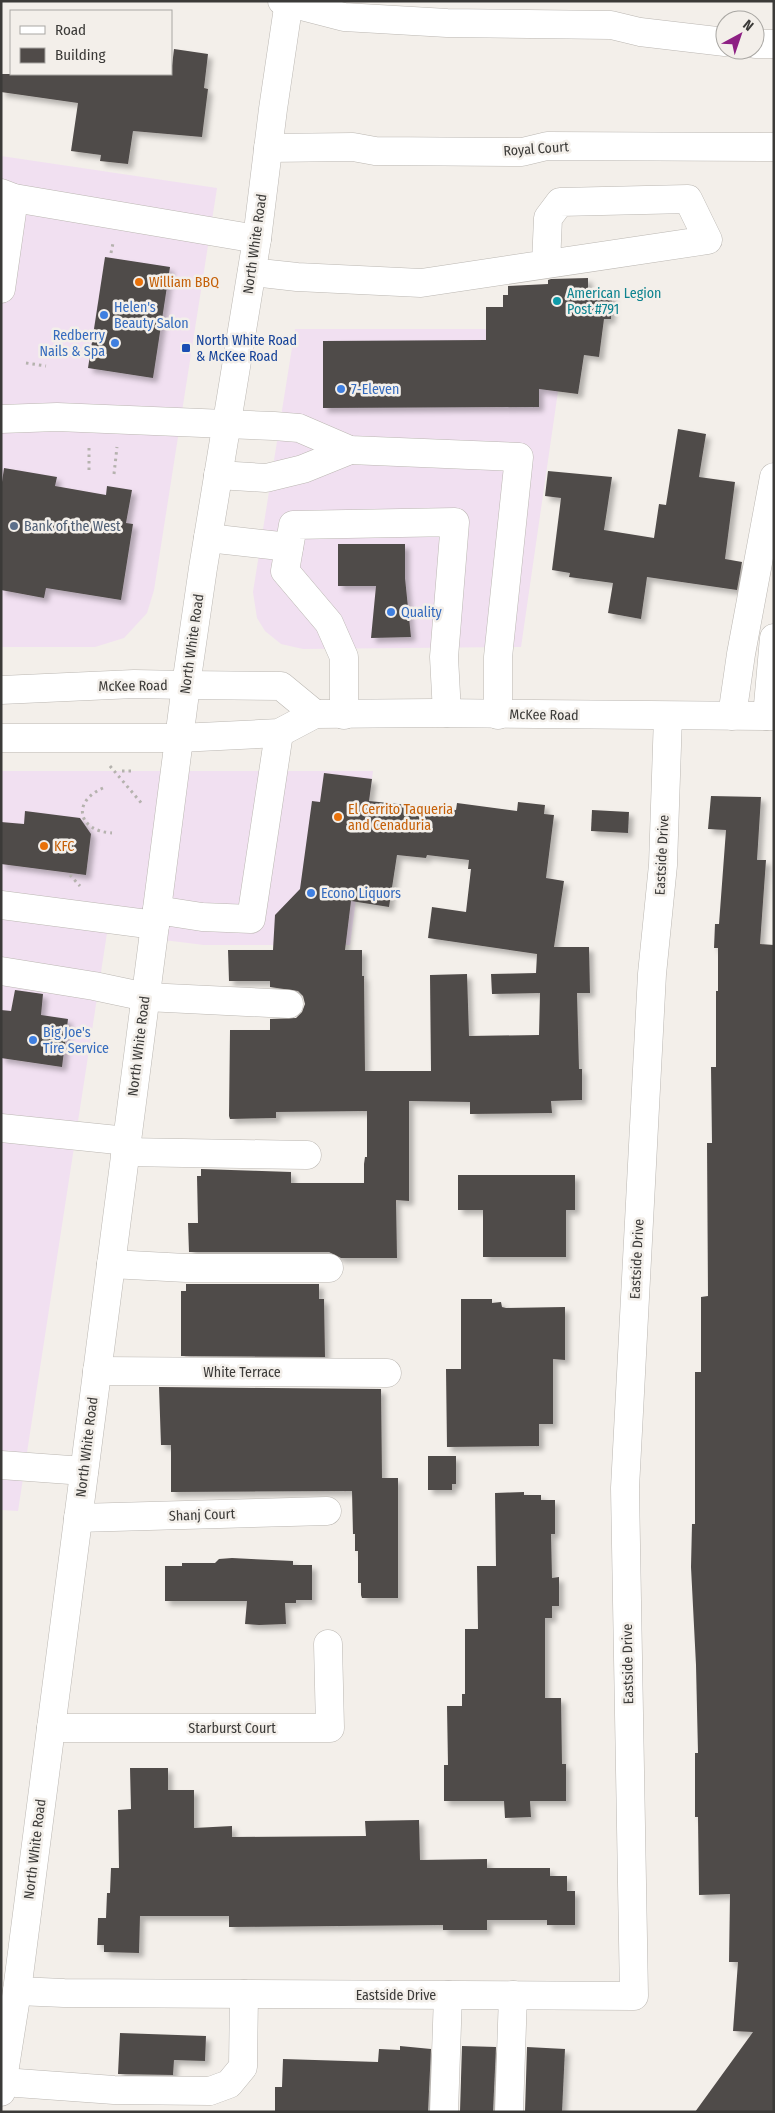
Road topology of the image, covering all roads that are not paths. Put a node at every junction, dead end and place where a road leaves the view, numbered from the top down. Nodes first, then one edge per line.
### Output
1 (287, 2) edge
2 (715, 41) edge
3 (774, 147) edge
4 (268, 148) junction
5 (8, 196) edge
6 (257, 239) junction
7 (546, 264) junction
8 (252, 272) junction
9 (1, 289) edge
10 (1, 418) edge
11 (226, 422) junction
12 (350, 450) junction
13 (218, 475) junction
14 (774, 477) edge
15 (208, 538) junction
16 (289, 547) junction
17 (774, 638) edge
18 (186, 685) junction
19 (1, 690) edge
20 (447, 713) junction
21 (315, 714) junction
22 (344, 715) junction
23 (498, 715) junction
24 (668, 716) junction
25 (732, 716) junction
26 (770, 716) edge
27 (279, 733) junction
28 (1, 738) edge
29 (179, 738) junction
30 (1, 905) edge
31 (156, 917) junction
32 (1, 971) edge
33 (146, 997) junction
34 (289, 1004) dead end
35 (1, 1128) edge
36 (126, 1147) junction
37 (306, 1155) dead end
38 (111, 1264) junction
39 (329, 1268) dead end
40 (97, 1372) junction
41 (387, 1373) dead end
42 (1, 1465) edge
43 (84, 1471) junction
44 (327, 1511) dead end
45 (78, 1518) junction
46 (328, 1644) dead end
47 (51, 1728) junction
48 (17, 1991) junction
49 (244, 1994) junction
50 (448, 1995) junction
51 (513, 1995) junction
52 (2, 2087) edge
53 (444, 2112) edge
54 (509, 2112) edge

1 - 2 street
1 - 4 street, North White Road
3 - 4 street, Royal Court
4 - 6 street, North White Road
5 - 6 street
5 - 9 street
6 - 8 street, North White Road
7 - 7 street
7 - 8 street
8 - 11 street, North White Road
10 - 11 street
11 - 12 street
11 - 13 street, North White Road
12 - 13 street
12 - 23 street
13 - 15 street, North White Road
14 - 25 street
15 - 16 street
15 - 18 street, North White Road
16 - 20 street
16 - 22 street
17 - 26 street
18 - 19 street, McKee Road
18 - 21 street, McKee Road
18 - 29 street, North White Road
20 - 22 street, McKee Road
20 - 23 street, McKee Road
21 - 22 street, McKee Road
21 - 27 street, McKee Road
23 - 24 street, McKee Road
24 - 25 street, McKee Road
24 - 51 street, Eastside Drive
25 - 26 street, McKee Road
27 - 29 street, McKee Road
27 - 31 street
28 - 29 street, McKee Road
29 - 31 street, North White Road
30 - 31 street
31 - 33 street, North White Road
32 - 33 street
33 - 34 street
33 - 36 street, North White Road
35 - 36 street
36 - 37 street
36 - 38 street, North White Road
38 - 39 street
38 - 40 street, North White Road
40 - 41 street, White Terrace
40 - 43 street, North White Road
42 - 43 street
43 - 45 street, North White Road
44 - 45 street, Shanj Court
45 - 47 street, North White Road
46 - 47 street, Starburst Court
47 - 48 street, North White Road
48 - 49 street, Eastside Drive
48 - 52 street, North White Road
49 - 50 street, Eastside Drive
49 - 52 street
50 - 51 street, Eastside Drive
50 - 53 street
51 - 54 street

